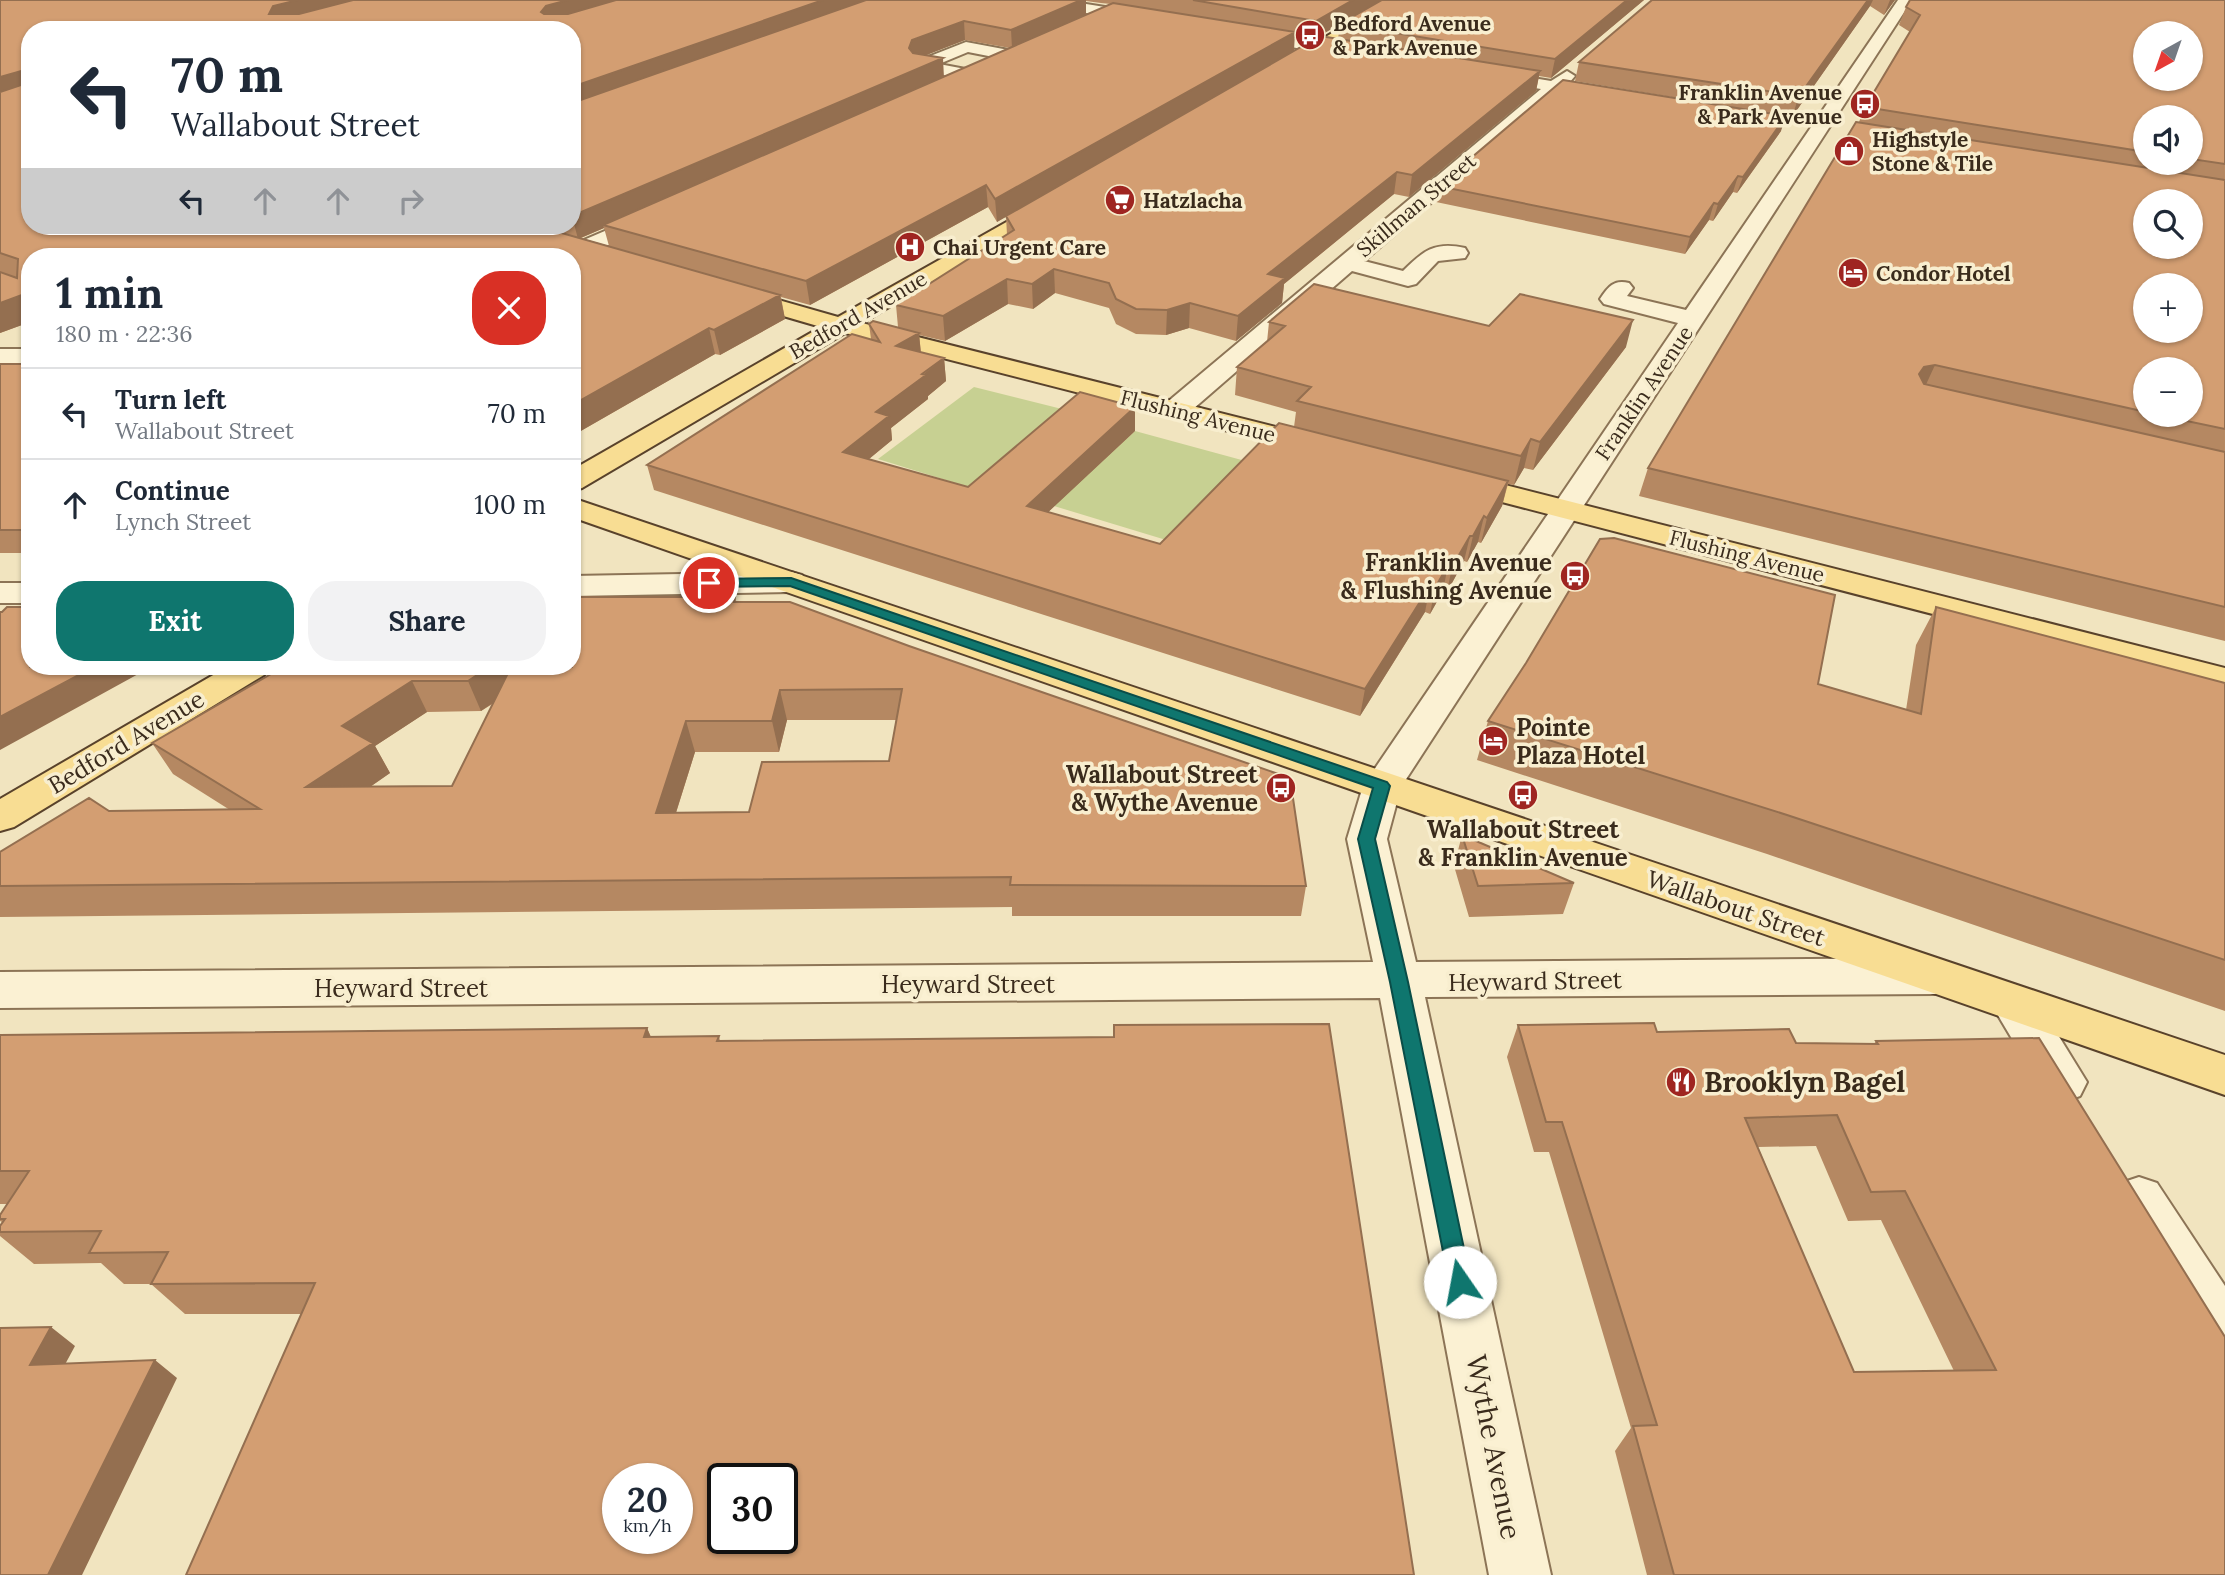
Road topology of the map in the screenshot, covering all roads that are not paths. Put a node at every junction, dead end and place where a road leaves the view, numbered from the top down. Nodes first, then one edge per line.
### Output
1 (1034, 0) edge
2 (1140, 0) edge
3 (1398, 0) edge
4 (1905, 0) edge
5 (1111, 13) junction
6 (1165, 22) edge
7 (1085, 25) edge
8 (1229, 32) edge
9 (1318, 47) junction
10 (1373, 56) edge
11 (1579, 65) edge
12 (1469, 72) edge
13 (970, 75) junction
14 (1270, 75) edge
15 (945, 86) edge
16 (1555, 86) junction
17 (1630, 99) edge
18 (1793, 126) edge
19 (1828, 131) junction
20 (1068, 193) edge
21 (673, 208) edge
22 (557, 243) edge
23 (573, 248) edge
24 (581, 250) edge
25 (581, 250) edge
26 (1457, 253) dead end
27 (618, 261) edge
28 (1347, 263) junction
29 (708, 287) edge
30 (1621, 288) dead end
31 (1693, 320) junction
32 (841, 325) junction
33 (0, 357) edge
34 (21, 357) edge
35 (1175, 410) junction
36 (1338, 452) edge
37 (1432, 476) edge
38 (581, 477) edge
39 (581, 510) edge
40 (1566, 510) junction
41 (791, 582) junction
42 (581, 586) edge
43 (0, 593) edge
44 (21, 593) edge
45 (239, 675) edge
46 (2225, 679) edge
47 (1382, 786) junction
48 (0, 817) edge
49 (1935, 976) junction
50 (1399, 982) junction
51 (0, 990) edge
52 (2015, 1004) junction
53 (2225, 1075) edge
54 (2090, 1124) edge
55 (2119, 1168) edge
56 (2225, 1325) edge
57 (1520, 1575) edge

1 - 5 street
2 - 5 street
3 - 9 main road
4 - 19 street, Franklin Avenue
5 - 6 street
5 - 7 street
8 - 9 street
9 - 10 street
9 - 14 main road
11 - 16 street, Skillman Street
12 - 16 street
13 - 13 street
13 - 15 street
16 - 17 street
16 - 28 street, Skillman Street
18 - 19 street
19 - 31 street, Franklin Avenue
20 - 32 main road, Bedford Avenue
21 - 24 street
22 - 23 main road
25 - 27 main road
26 - 28 street
28 - 35 street, Skillman Street
29 - 32 main road, Flushing Avenue
30 - 31 street
31 - 40 street, Franklin Avenue
32 - 35 main road, Flushing Avenue
32 - 38 main road, Bedford Avenue
33 - 34 street
35 - 36 main road, Flushing Avenue
37 - 40 main road, Flushing Avenue
39 - 41 main road, Wallabout Street
40 - 46 main road, Flushing Avenue
40 - 47 street, Franklin Avenue
41 - 42 street
41 - 47 main road, Wallabout Street
43 - 44 street
45 - 48 main road, Bedford Avenue
47 - 49 main road, Wallabout Street
47 - 50 street, Wythe Avenue
49 - 50 street, Heyward Street
49 - 52 main road, Wallabout Street
50 - 51 street, Heyward Street
50 - 57 street, Wythe Avenue
52 - 53 main road, Wallabout Street
52 - 54 street
55 - 56 street

